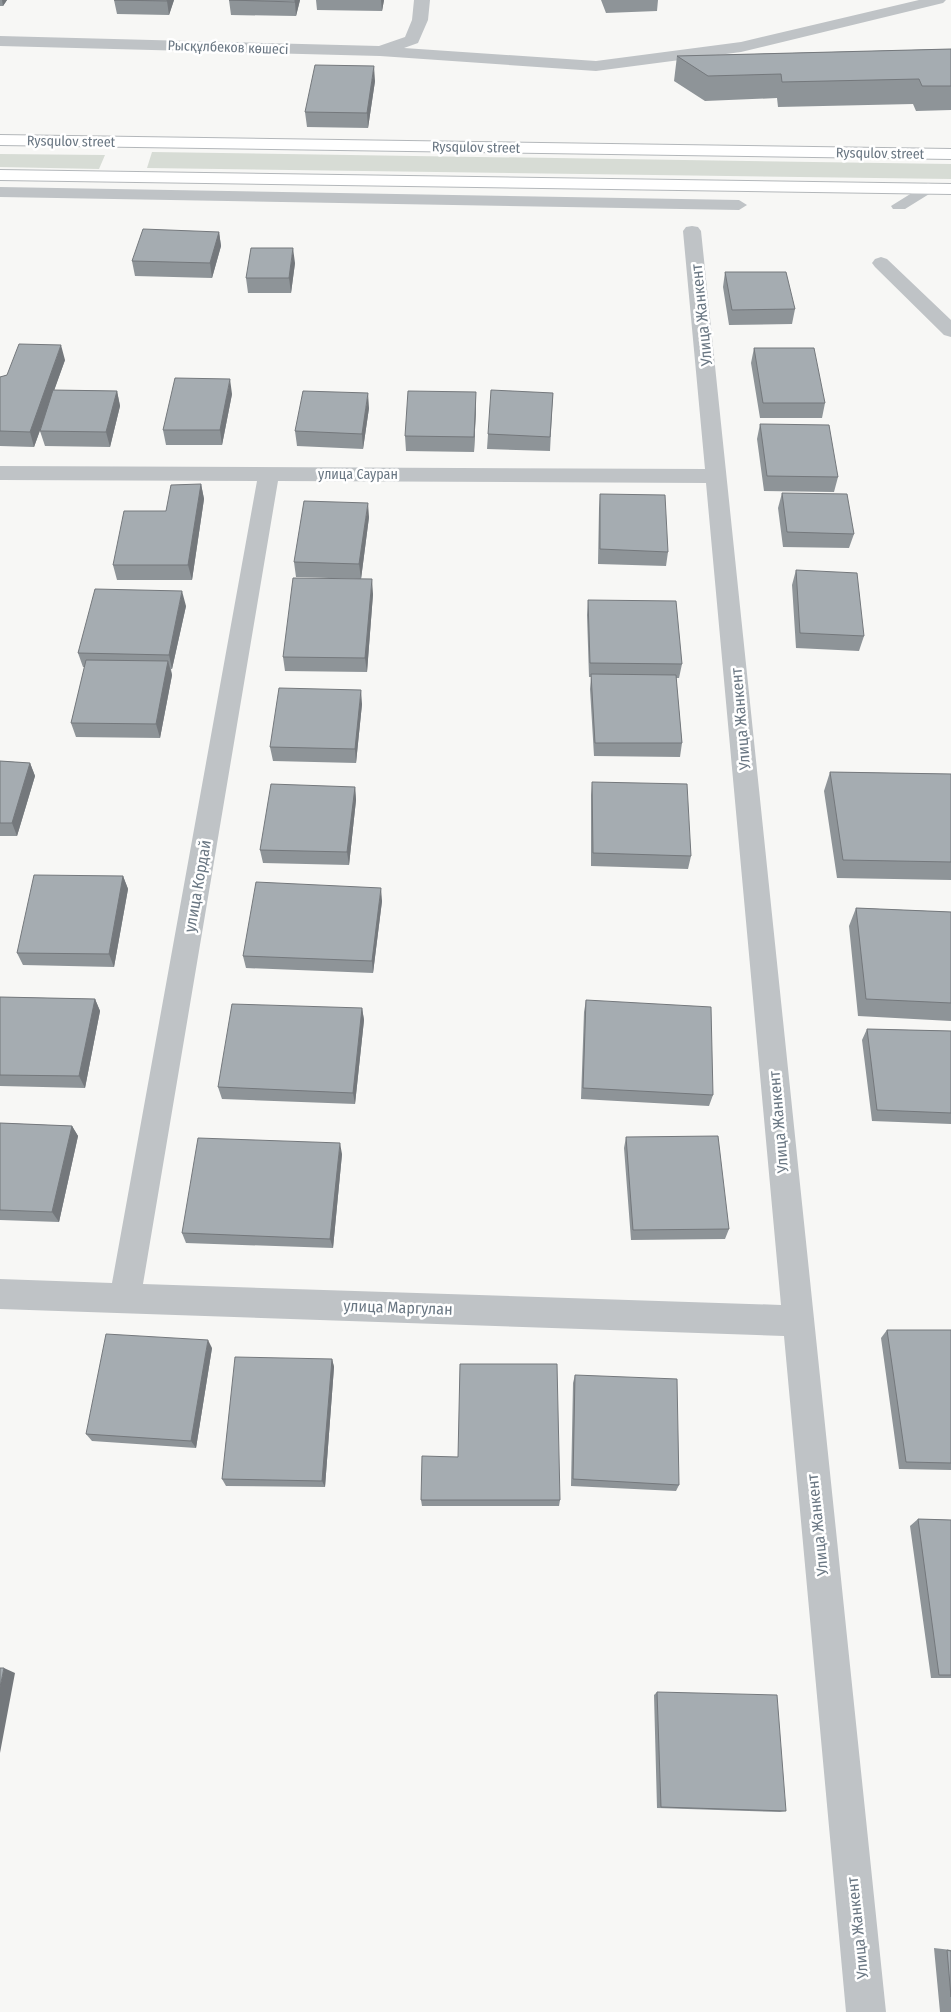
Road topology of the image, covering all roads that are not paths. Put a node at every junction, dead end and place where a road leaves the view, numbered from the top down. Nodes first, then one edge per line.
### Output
1 (422, 0) edge
2 (938, 0) edge
3 (0, 41) edge
4 (380, 51) junction
5 (0, 140) edge
6 (129, 142) junction
7 (951, 154) edge
8 (0, 175) edge
9 (121, 176) junction
10 (928, 188) junction
11 (951, 189) edge
12 (0, 192) edge
13 (739, 204) dead end
14 (899, 206) dead end
15 (692, 231) dead end
16 (881, 263) dead end
17 (951, 331) edge
18 (0, 473) edge
19 (269, 474) junction
20 (716, 476) junction
21 (0, 1294) edge
22 (125, 1298) junction
23 (797, 1320) junction
24 (866, 2012) edge

1 - 4 street, Рысқұлбеков көшесі
2 - 4 street
3 - 4 street, Рысқұлбеков көшесі
5 - 6 main road, Rysqulov street
6 - 7 main road, Rysqulov street
6 - 9 main road
8 - 9 main road
9 - 10 main road
10 - 11 main road
10 - 14 lane
12 - 13 lane
15 - 20 street, Улица Жанкент
16 - 17 street
18 - 19 street, улица Сауран
19 - 20 street, улица Сауран
19 - 22 street, улица Кордай
20 - 23 street, Улица Жанкент
21 - 22 street, улица Маргулан
22 - 23 street, улица Маргулан
23 - 24 street, Улица Жанкент

